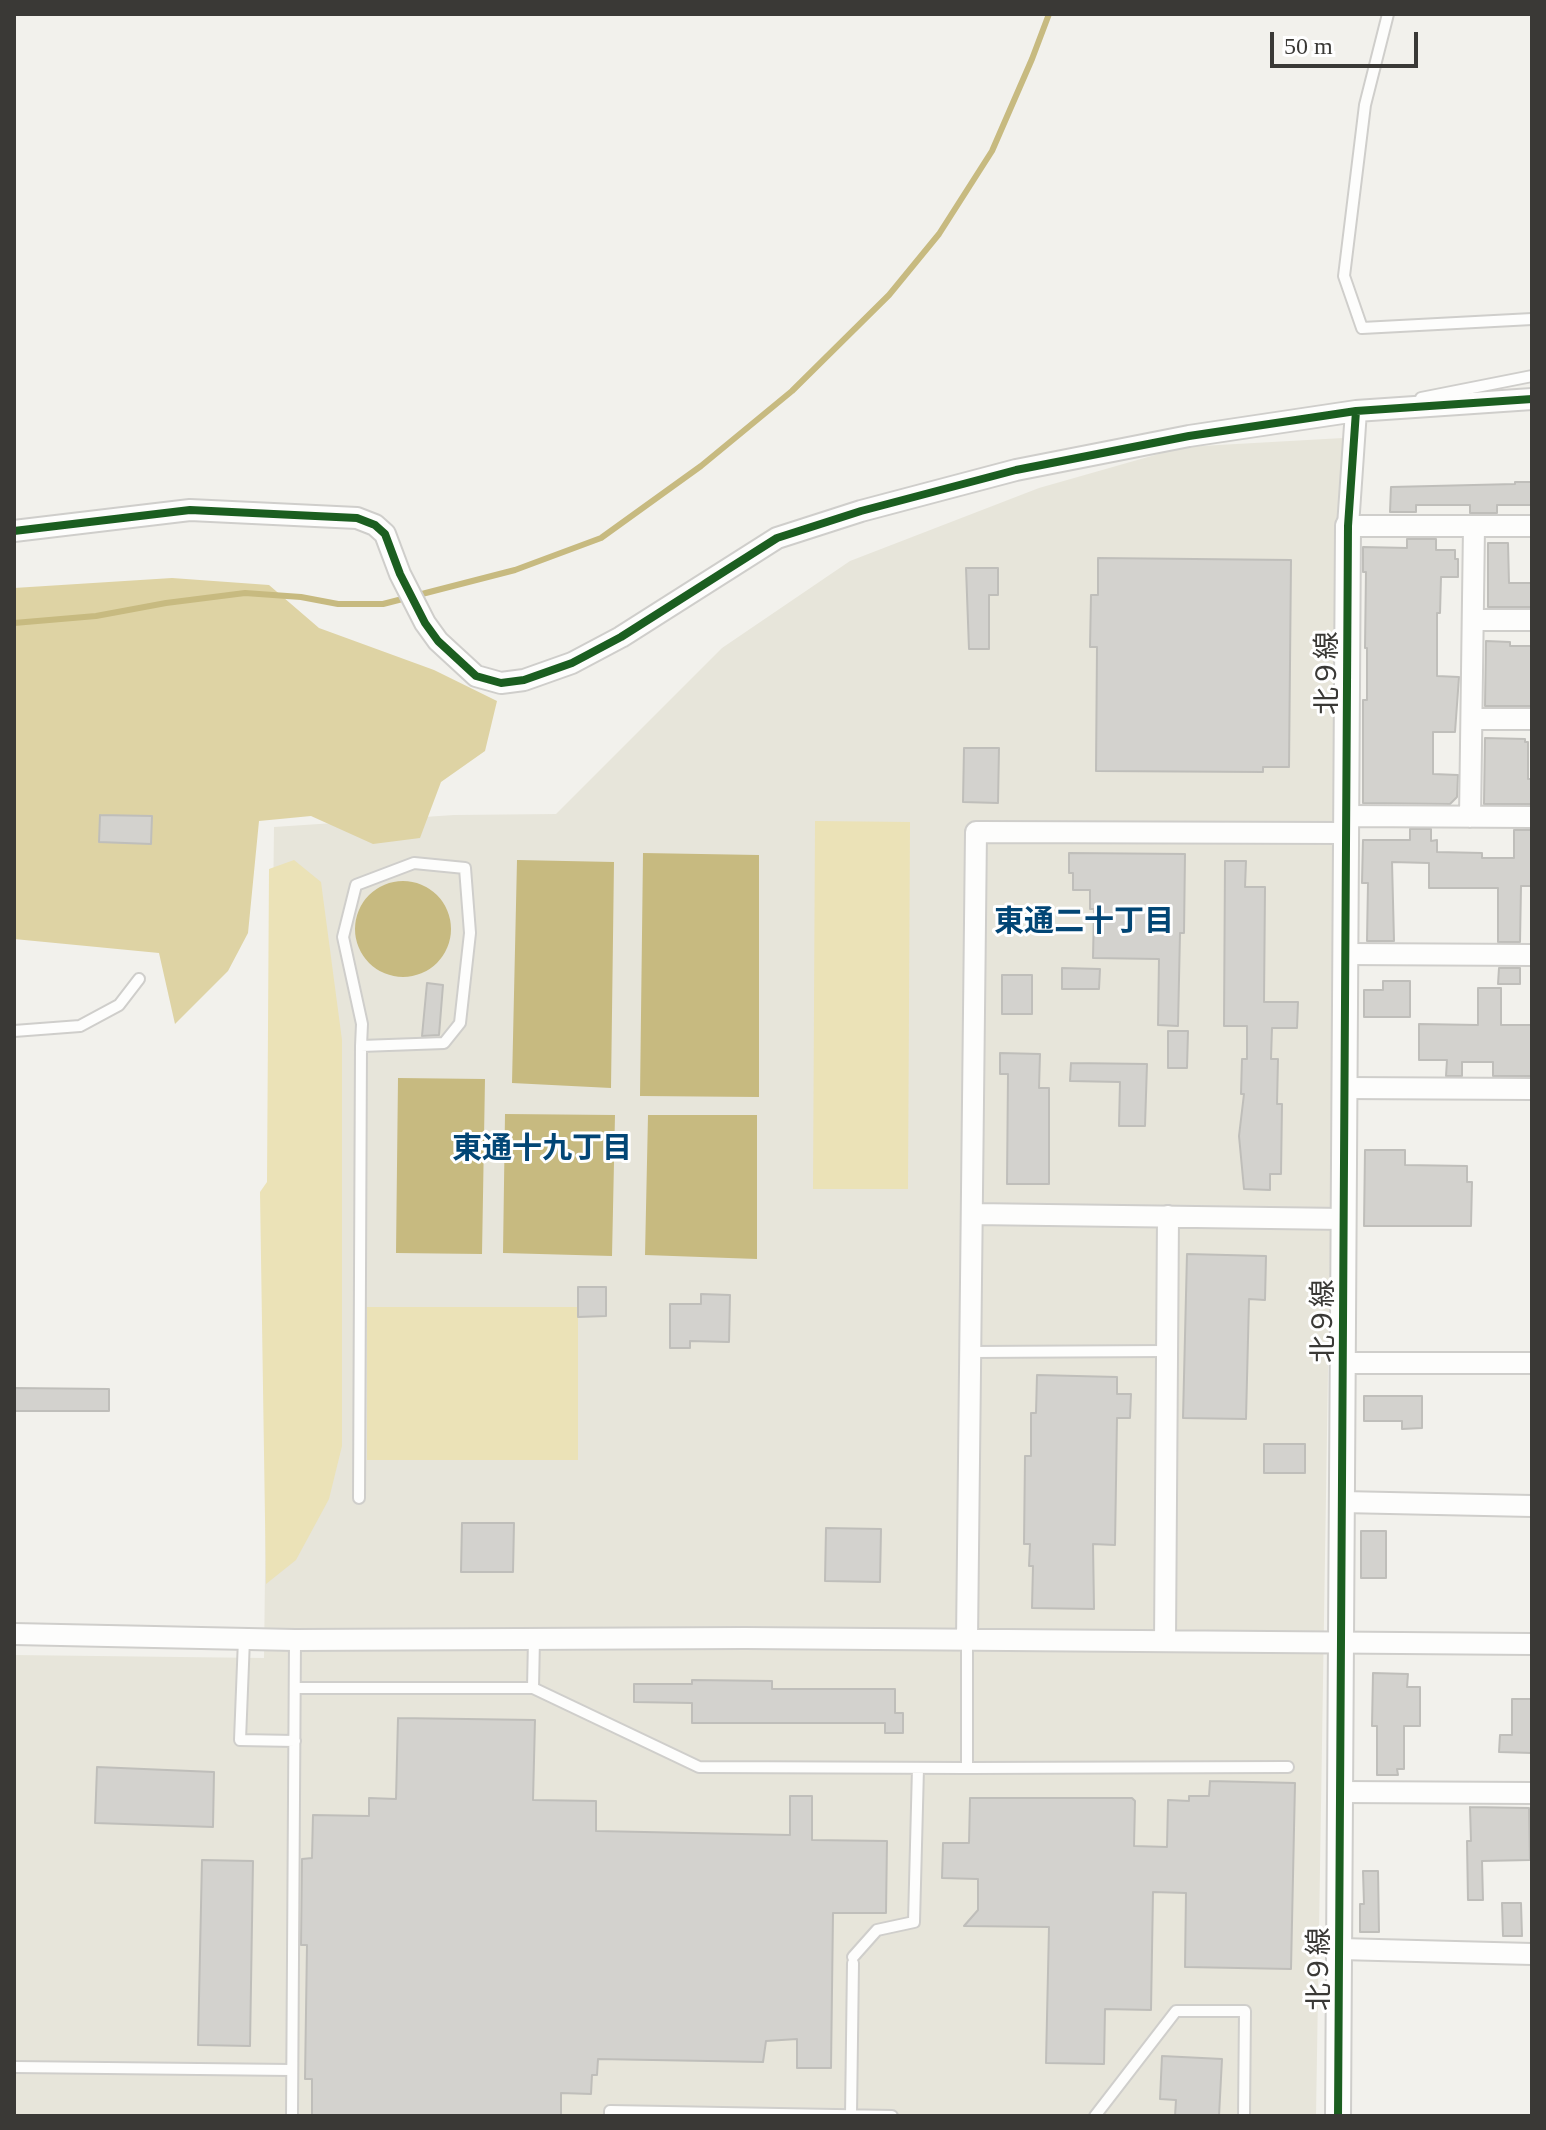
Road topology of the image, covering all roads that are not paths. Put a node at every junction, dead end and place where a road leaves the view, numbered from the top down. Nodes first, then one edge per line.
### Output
1 (1388, 14) edge
2 (1532, 319) edge
3 (1532, 376) edge
4 (1532, 399) edge
5 (1356, 411) junction
6 (1348, 526) junction
7 (1532, 526) edge
8 (1474, 527) junction
9 (14, 531) edge
10 (1473, 620) junction
11 (1532, 620) edge
12 (1472, 719) junction
13 (1532, 719) edge
14 (1470, 817) junction
15 (1532, 817) edge
16 (1346, 824) junction
17 (1346, 954) junction
18 (1532, 955) edge
19 (139, 979) dead end
20 (14, 1031) edge
21 (361, 1046) junction
22 (1345, 1088) junction
23 (1532, 1089) edge
24 (974, 1214) junction
25 (1168, 1216) junction
26 (1344, 1219) junction
27 (1167, 1351) junction
28 (971, 1352) junction
29 (1343, 1363) junction
30 (1532, 1363) edge
31 (359, 1498) dead end
32 (1342, 1502) junction
33 (1532, 1506) edge
34 (14, 1634) edge
35 (244, 1639) junction
36 (534, 1639) junction
37 (967, 1639) junction
38 (295, 1640) junction
39 (1165, 1641) junction
40 (1341, 1642) junction
41 (1532, 1644) edge
42 (295, 1688) junction
43 (533, 1688) junction
44 (295, 1741) junction
45 (1288, 1767) dead end
46 (918, 1768) junction
47 (967, 1768) junction
48 (1340, 1792) junction
49 (1532, 1793) edge
50 (1340, 1949) junction
51 (1532, 1954) edge
52 (14, 2067) edge
53 (291, 2070) junction
54 (851, 2115) edge
55 (292, 2116) edge
56 (610, 2116) edge
57 (892, 2116) edge
58 (1095, 2116) edge
59 (1244, 2116) edge
60 (1338, 2116) edge

1 - 2 lane
3 - 5 lane
4 - 5 street
5 - 6 street
5 - 9 street
6 - 8 street
6 - 16 street, 北９線
7 - 8 street
8 - 10 street
10 - 11 street
10 - 12 street
12 - 13 street
12 - 14 street
14 - 15 street
14 - 16 street
16 - 17 street, 北９線
16 - 24 street
17 - 18 street
17 - 22 street, 北９線
19 - 20 lane
21 - 21 lane
21 - 31 lane
22 - 23 street
22 - 26 street, 北９線
24 - 25 street
24 - 28 street
25 - 26 street
25 - 27 street
26 - 29 street, 北９線
27 - 28 lane
27 - 39 street
28 - 37 street
29 - 30 street
29 - 32 street, 北９線
32 - 33 street
32 - 40 street, 北９線
34 - 35 street
35 - 38 street
35 - 44 lane
36 - 37 street
36 - 38 street
36 - 43 lane
37 - 39 street
37 - 47 lane
38 - 42 lane
39 - 40 street
40 - 41 street
40 - 48 street, 北９線
42 - 43 lane
42 - 44 lane
43 - 46 lane
44 - 53 lane
45 - 47 lane
46 - 47 lane
46 - 54 lane
48 - 49 street
48 - 50 street, 北９線
50 - 51 street
50 - 60 street, 北９線
52 - 53 lane
53 - 55 lane
54 - 56 lane
54 - 57 lane
58 - 59 lane

